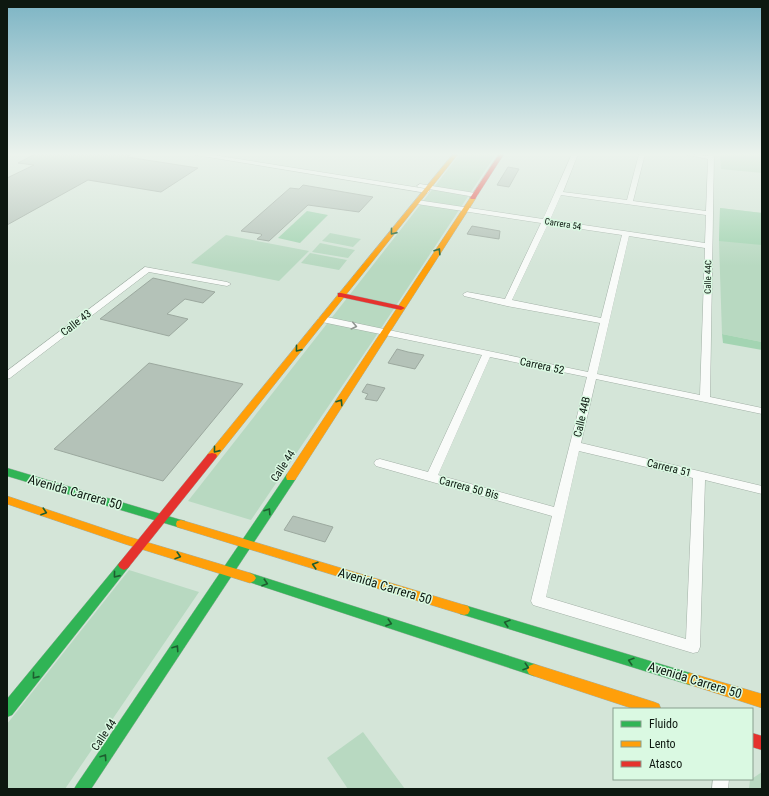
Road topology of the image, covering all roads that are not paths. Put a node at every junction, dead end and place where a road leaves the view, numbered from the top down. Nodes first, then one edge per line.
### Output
1 (426, 191) edge
2 (445, 191) edge
3 (478, 191) edge
4 (633, 191) edge
5 (710, 191) edge
6 (559, 193) joint
7 (475, 195) junction
8 (417, 202) junction
9 (630, 202) junction
10 (466, 209) junction
11 (710, 214) junction
12 (545, 221) junction
13 (626, 233) junction
14 (709, 246) junction
15 (227, 284) dead end
16 (467, 294) dead end
17 (341, 295) junction
18 (507, 303) junction
19 (402, 308) junction
20 (322, 319) junction
21 (605, 321) junction
22 (386, 333) junction
23 (487, 354) junction
24 (7, 376) edge
25 (592, 376) junction
26 (705, 399) junction
27 (762, 411) edge
28 (576, 446) junction
29 (380, 463) dead end
30 (7, 472) edge
31 (699, 476) junction
32 (431, 477) junction
33 (762, 490) edge
34 (7, 500) edge
35 (559, 513) junction
36 (162, 518) junction
37 (141, 544) junction
38 (247, 544) junction
39 (228, 571) junction
40 (762, 701) edge
41 (651, 708) edge
42 (7, 710) edge
43 (82, 789) edge

1 - 8 street
2 - 7 street
3 - 7 street, Calle 44
4 - 9 street
5 - 11 street, Calle 44C
6 - 9 street
6 - 12 street
7 - 10 street, Calle 44
8 - 10 street, Carrera 54
8 -> 17 street
9 - 11 street
10 - 12 street, Carrera 54
19 -> 10 street, Calle 44
11 - 14 street, Calle 44C
12 - 13 street, Carrera 54
12 - 18 street
13 - 14 street, Carrera 54
13 - 21 street, Calle 44B
14 - 26 street, Calle 44C
15 - 24 street, Calle 43
16 - 18 street
17 - 19 street
17 - 20 street
18 - 21 street
19 - 22 street, Calle 44
20 -> 22 street, Carrera 52
20 -> 36 street
21 - 25 street, Calle 44B
22 - 23 street, Carrera 52
38 -> 22 street, Calle 44
23 - 25 street, Carrera 52
23 - 32 street
25 - 26 street, Carrera 52
25 - 28 street, Calle 44B
26 - 27 street, Carrera 52
28 - 31 street, Carrera 51
28 - 35 street, Calle 44B
29 - 32 street, Carrera 50 Bis
30 - 36 street, Avenida Carrera 50
31 - 33 street, Carrera 51
31 - 35 street, Calle 44B
32 - 35 street, Carrera 50 Bis
34 -> 37 street
36 - 37 street
36 - 38 street, Avenida Carrera 50
37 -> 39 street
37 -> 42 street
38 - 39 street, Calle 44
40 -> 38 street, Avenida Carrera 50
39 -> 41 street
43 -> 39 street, Calle 44

